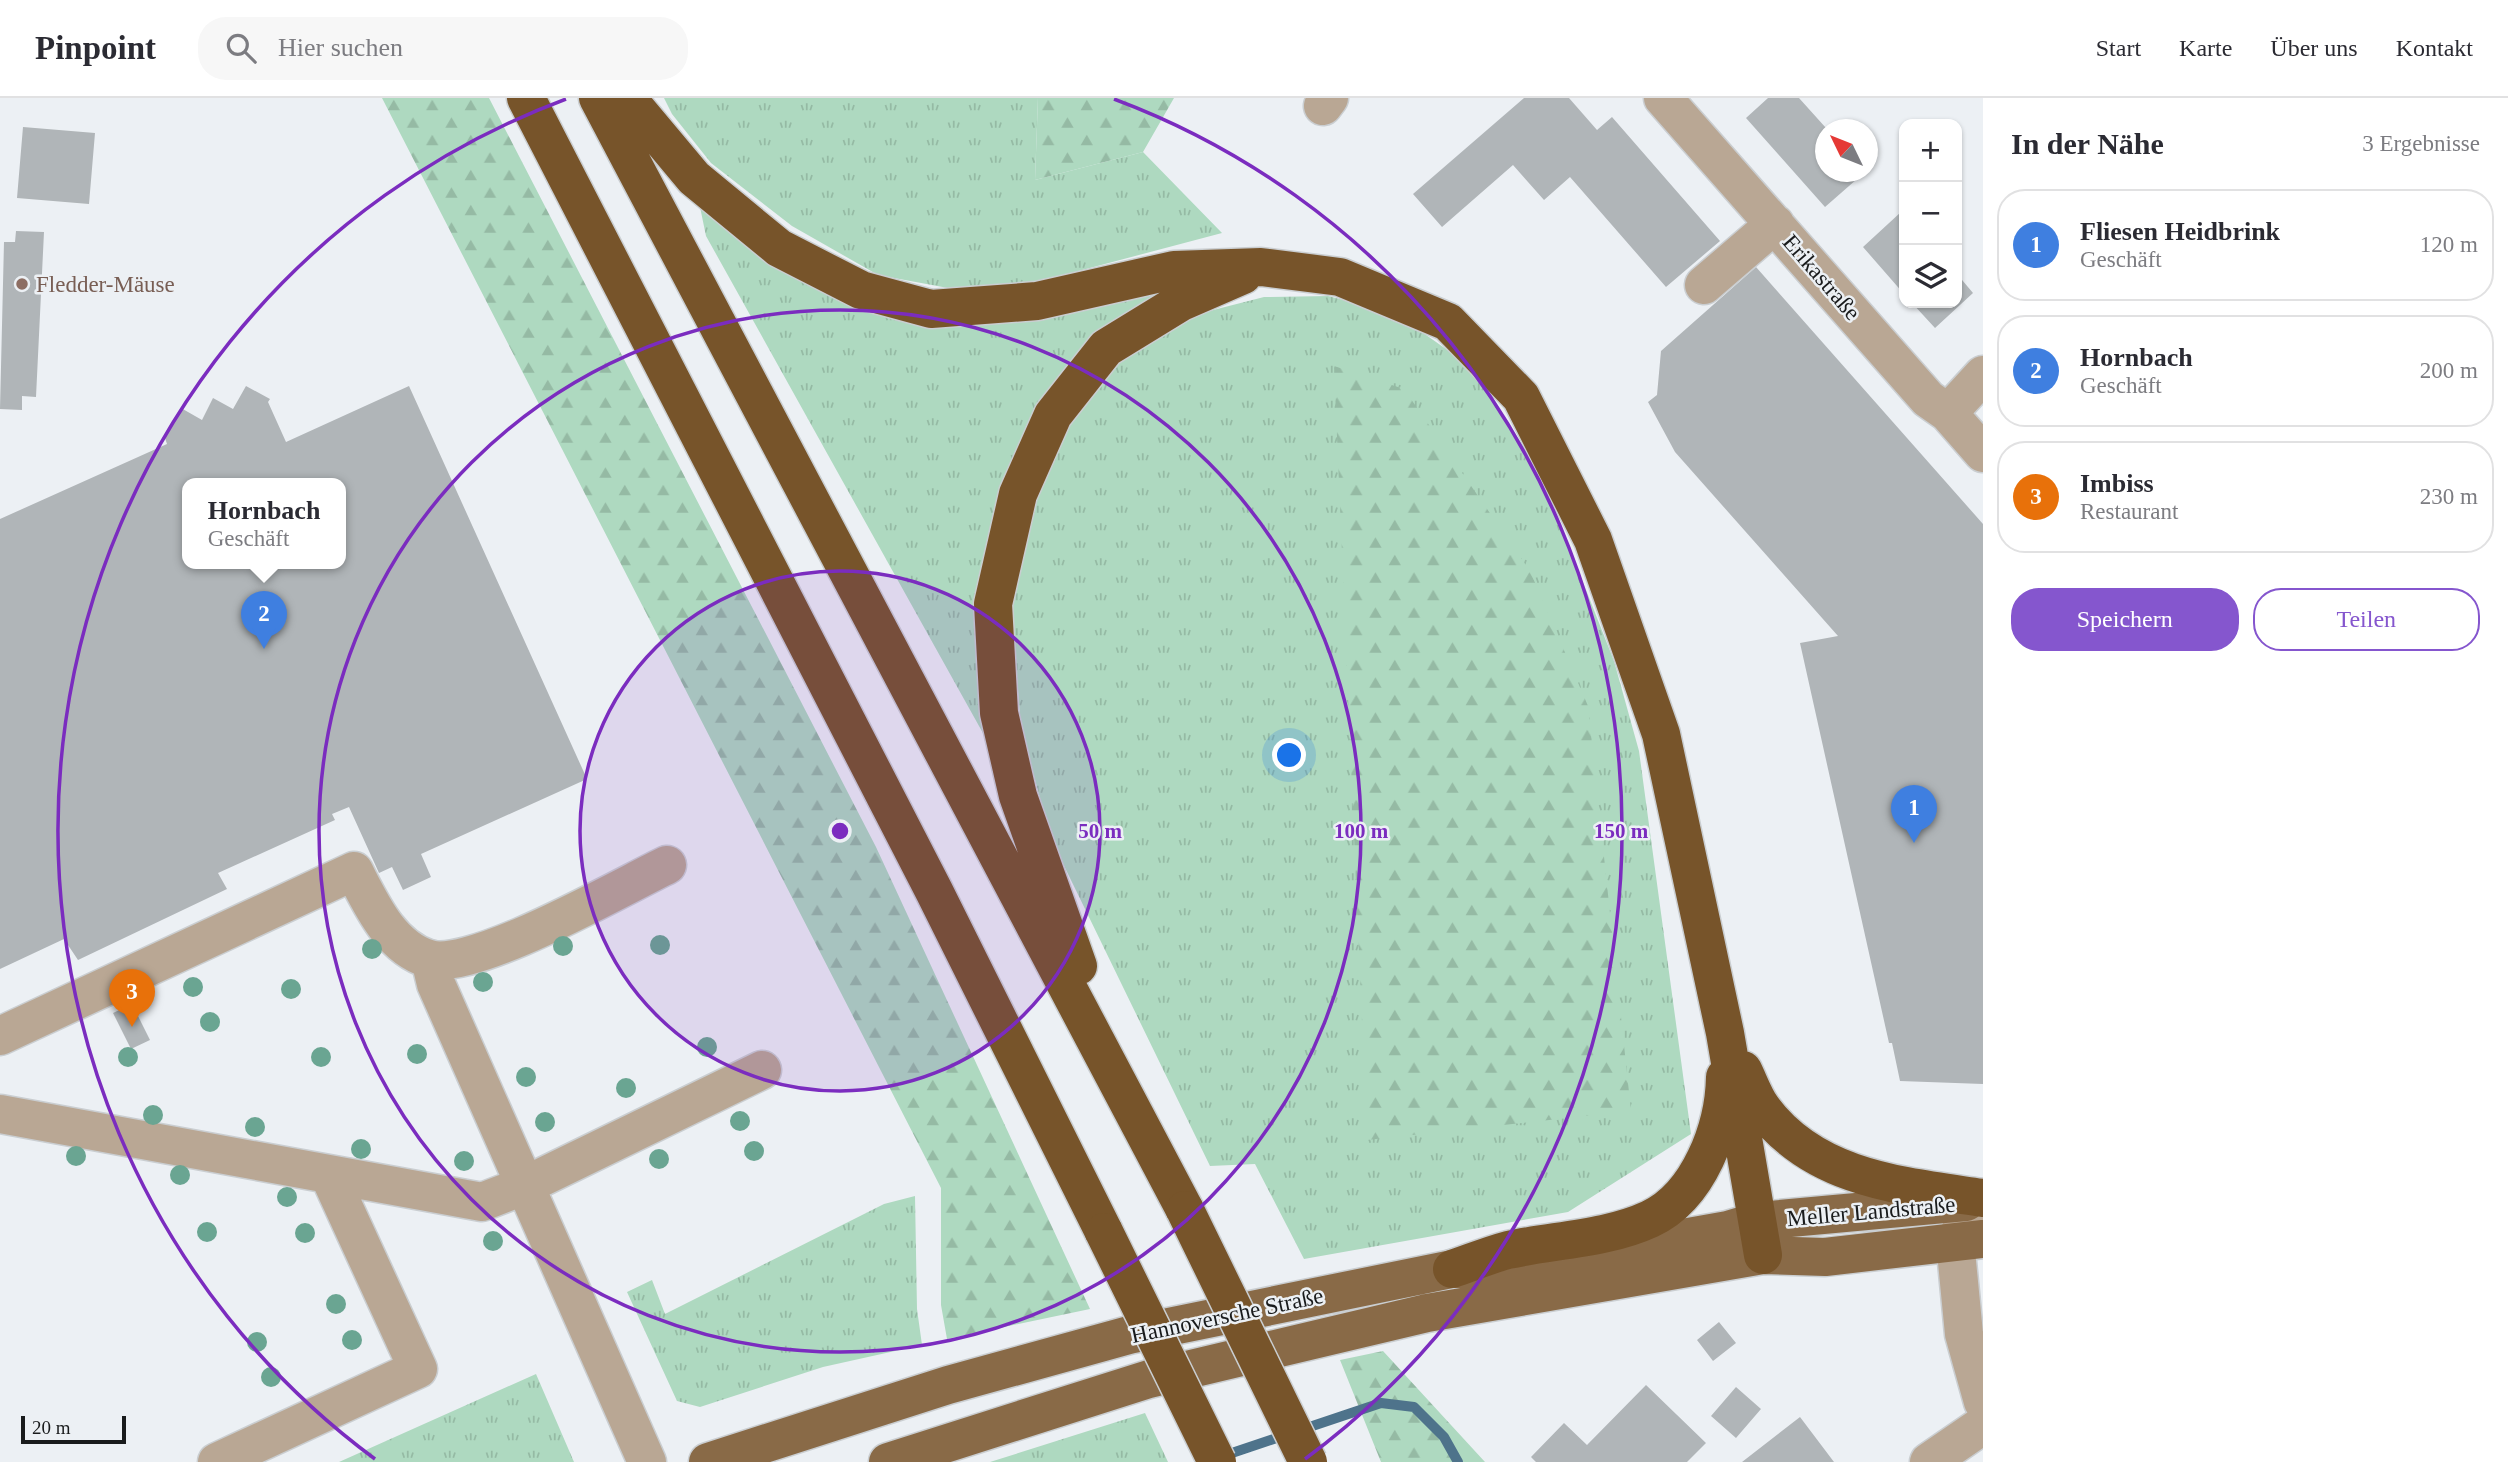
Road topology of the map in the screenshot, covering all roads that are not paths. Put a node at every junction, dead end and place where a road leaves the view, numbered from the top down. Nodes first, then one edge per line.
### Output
1 (526, 98) edge
2 (598, 98) edge
3 (627, 98) edge
4 (1663, 98) edge
5 (1775, 224) junction
6 (1261, 267) junction
7 (1704, 285) dead end
8 (1983, 375) edge
9 (1948, 413) junction
10 (1983, 453) edge
11 (667, 865) dead end
12 (430, 959) junction
13 (1725, 1033) junction
14 (0, 1036) edge
15 (762, 1070) dead end
16 (1124, 1100) junction
17 (0, 1114) edge
18 (329, 1175) junction
19 (526, 1185) junction
20 (1983, 1199) edge
21 (1983, 1208) edge
22 (1760, 1238) junction
23 (1969, 1240) edge
24 (1452, 1269) junction
25 (1983, 1402) edge
26 (1983, 1425) edge
27 (218, 1462) edge
28 (647, 1462) edge
29 (708, 1462) edge
30 (888, 1462) edge
31 (1217, 1462) edge
32 (1308, 1462) edge
33 (1929, 1462) edge

1 - 31 highway, bridge
2 - 16 highway
3 - 6 highway
4 - 5 street, Erikastraße
5 - 7 street
5 - 9 street, Erikastraße
6 - 13 highway
6 - 16 highway
8 - 9 street
9 - 10 street, Erikastraße
11 - 12 street
12 - 14 street
12 - 19 street
13 - 20 highway
13 - 22 highway
13 - 24 highway
15 - 19 street
16 - 32 highway, bridge
17 - 18 street
18 - 19 street
18 - 27 street
19 - 28 street
20 - 22 main road, Meller Landstraße
21 - 23 street
22 - 23 main road, Meller Landstraße
22 - 24 main road, Hannoversche Straße
22 - 30 main road, Hannoversche Straße
23 - 25 street
24 - 29 main road, Hannoversche Straße
26 - 33 street

